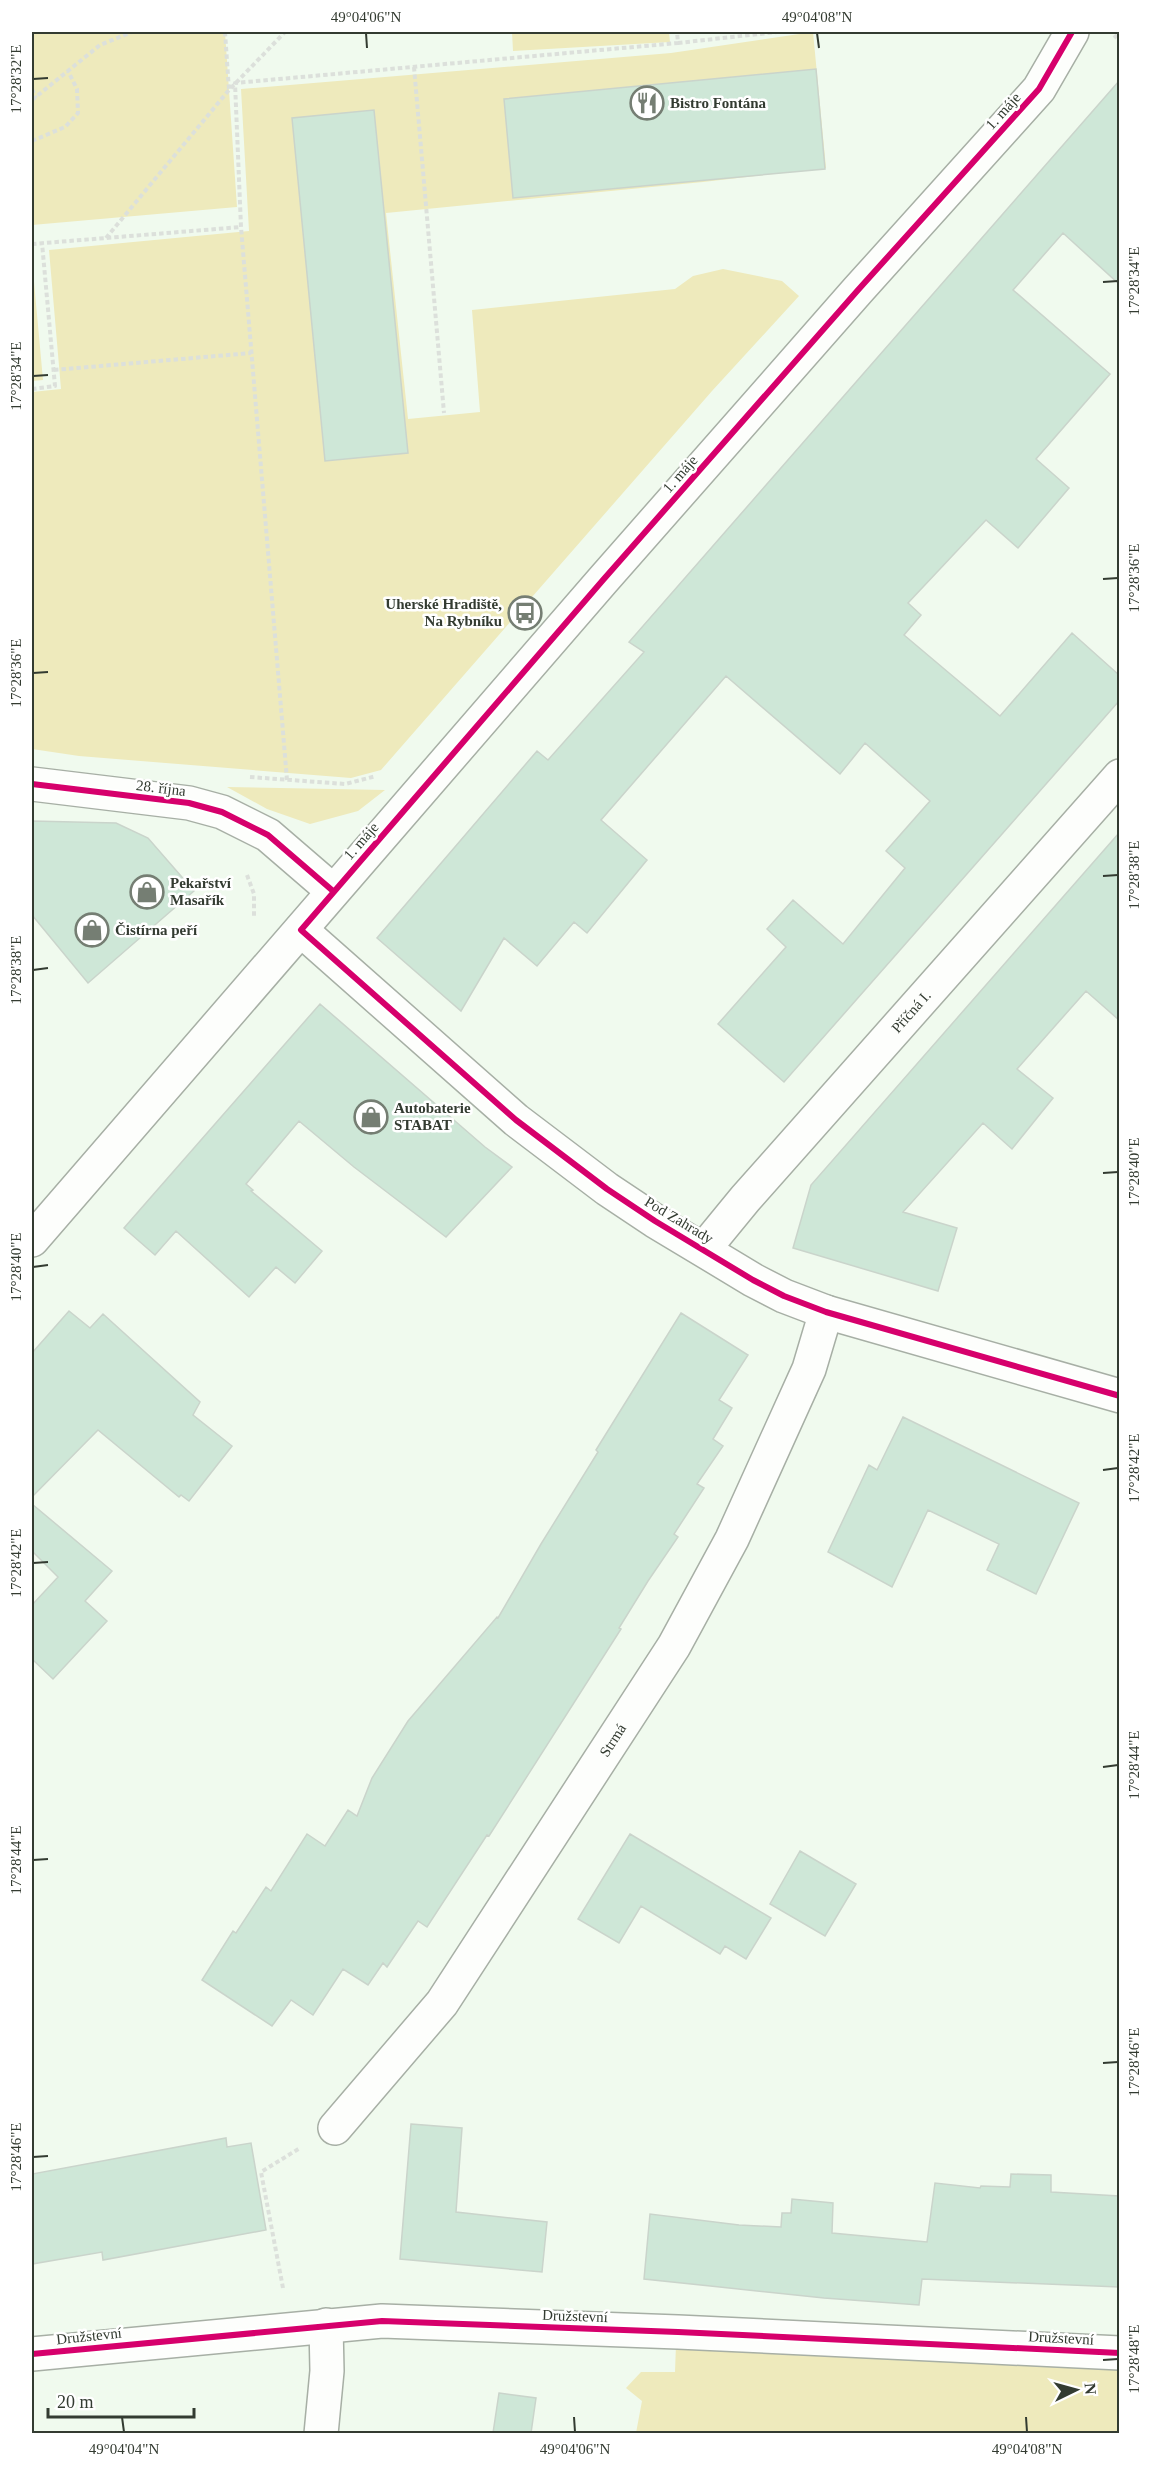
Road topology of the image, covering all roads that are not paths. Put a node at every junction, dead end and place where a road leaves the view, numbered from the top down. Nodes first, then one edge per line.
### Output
1 (1072, 32) edge
2 (1119, 776) edge
3 (32, 784) edge
4 (333, 891) junction
5 (301, 930) junction
6 (38, 1221) edge
7 (704, 1249) junction
8 (826, 1312) junction
9 (1119, 1396) edge
10 (335, 2128) road end
11 (326, 2325) junction
12 (1119, 2353) edge
13 (32, 2354) edge
14 (321, 2433) edge

1 - 4 street, 1. máje
2 - 7 street, Příčná I.
3 - 4 street, 28. října
4 - 5 street, 1. máje
5 - 6 street, 1. máje
5 - 7 street, Pod Zahrady
7 - 8 street, Pod Zahrady
8 - 9 street, Pod Zahrady
8 - 10 street, Strmá
11 - 12 street, Družstevní
11 - 13 street, Družstevní
11 - 14 street

